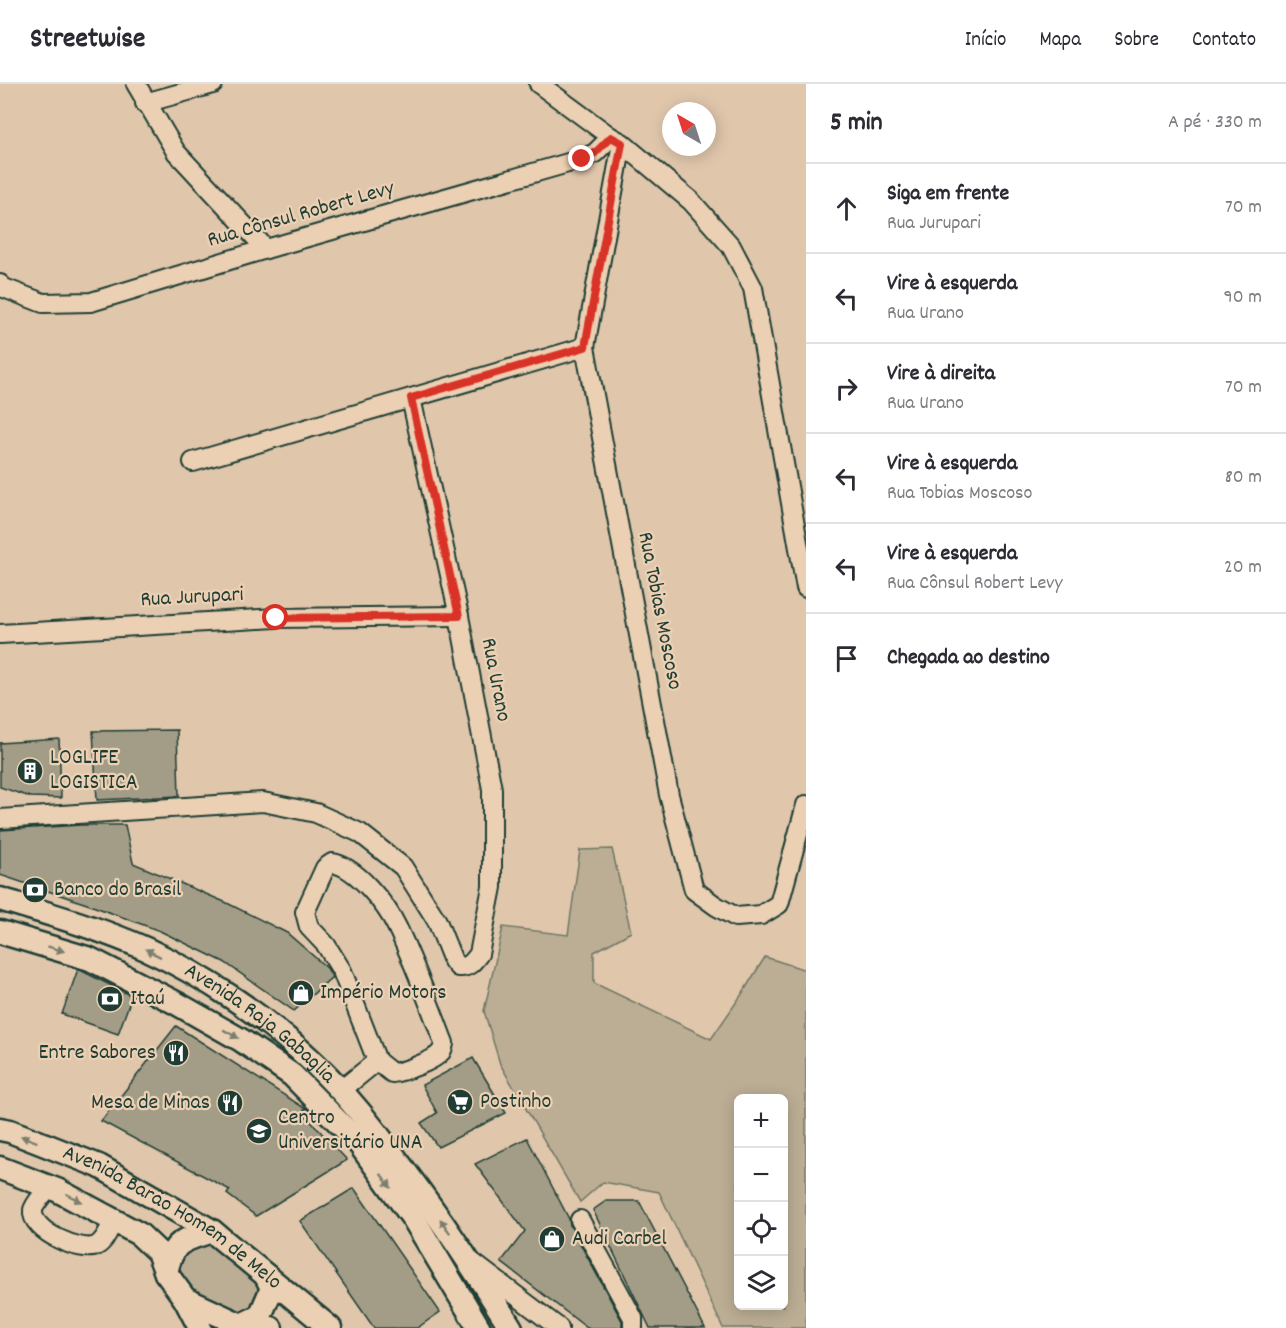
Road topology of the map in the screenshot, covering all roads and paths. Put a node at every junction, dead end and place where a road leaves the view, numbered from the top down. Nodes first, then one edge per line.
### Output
1 (136, 84) edge
2 (213, 84) edge
3 (539, 84) edge
4 (145, 103) junction
5 (616, 140) junction
6 (266, 249) junction
7 (0, 284) edge
8 (585, 347) junction
9 (411, 398) junction
10 (194, 462) dead end
11 (806, 588) edge
12 (459, 616) junction
13 (0, 634) edge
14 (806, 805) edge
15 (0, 819) edge
16 (0, 899) edge
17 (0, 932) edge
18 (376, 1061) junction
19 (340, 1091) junction
20 (0, 1129) edge
21 (0, 1168) edge
22 (48, 1186) junction
23 (115, 1220) junction
24 (580, 1220) dead end
25 (212, 1231) junction
26 (469, 1260) junction
27 (166, 1273) junction
28 (266, 1276) junction
29 (185, 1299) junction
30 (537, 1310) junction
31 (241, 1326) edge
32 (200, 1328) edge
33 (272, 1328) edge
34 (330, 1328) edge
35 (479, 1328) edge
36 (512, 1328) edge
37 (559, 1328) edge
38 (633, 1328) edge

1 - 4 street
2 - 4 street
3 - 5 street
4 - 6 street
5 - 6 street, Rua Cônsul Robert Levy
5 - 8 street, Rua Tobias Moscoso
5 - 11 street
6 - 7 street, Rua Cônsul Robert Levy
8 - 9 street
8 - 14 street, Rua Tobias Moscoso
9 - 10 street
9 - 12 street, Rua Urano
12 - 13 street, Rua Jurupari
12 - 15 street, Rua Urano
19 -> 16 main road, Avenida Raja Gabaglia
17 -> 35 main road, Avenida Raja Gabaglia
18 - 18 street
18 - 19 street
26 -> 19 main road, Avenida Raja Gabaglia
25 -> 20 main road, Avenida Barão Homem de Melo
21 - 22 main road, Avenida Barão Homem de Melo
22 -> 23 main road, Avenida Barão Homem de Melo
22 - 23 street
23 - 27 main road, Avenida Barão Homem de Melo
24 - 38 street
25 - 27 main road
25 - 28 main road, Avenida Barão Homem de Melo
26 - 30 street
26 - 36 main road, Avenida Raja Gabaglia
27 - 29 main road, Avenida Barão Homem de Melo
28 - 31 main road
28 - 34 main road, Avenida Barão Homem de Melo
29 - 31 main road, Avenida Barão Homem de Melo
29 - 32 main road
30 - 36 street
30 - 37 street
31 - 33 main road, Avenida Barão Homem de Melo

